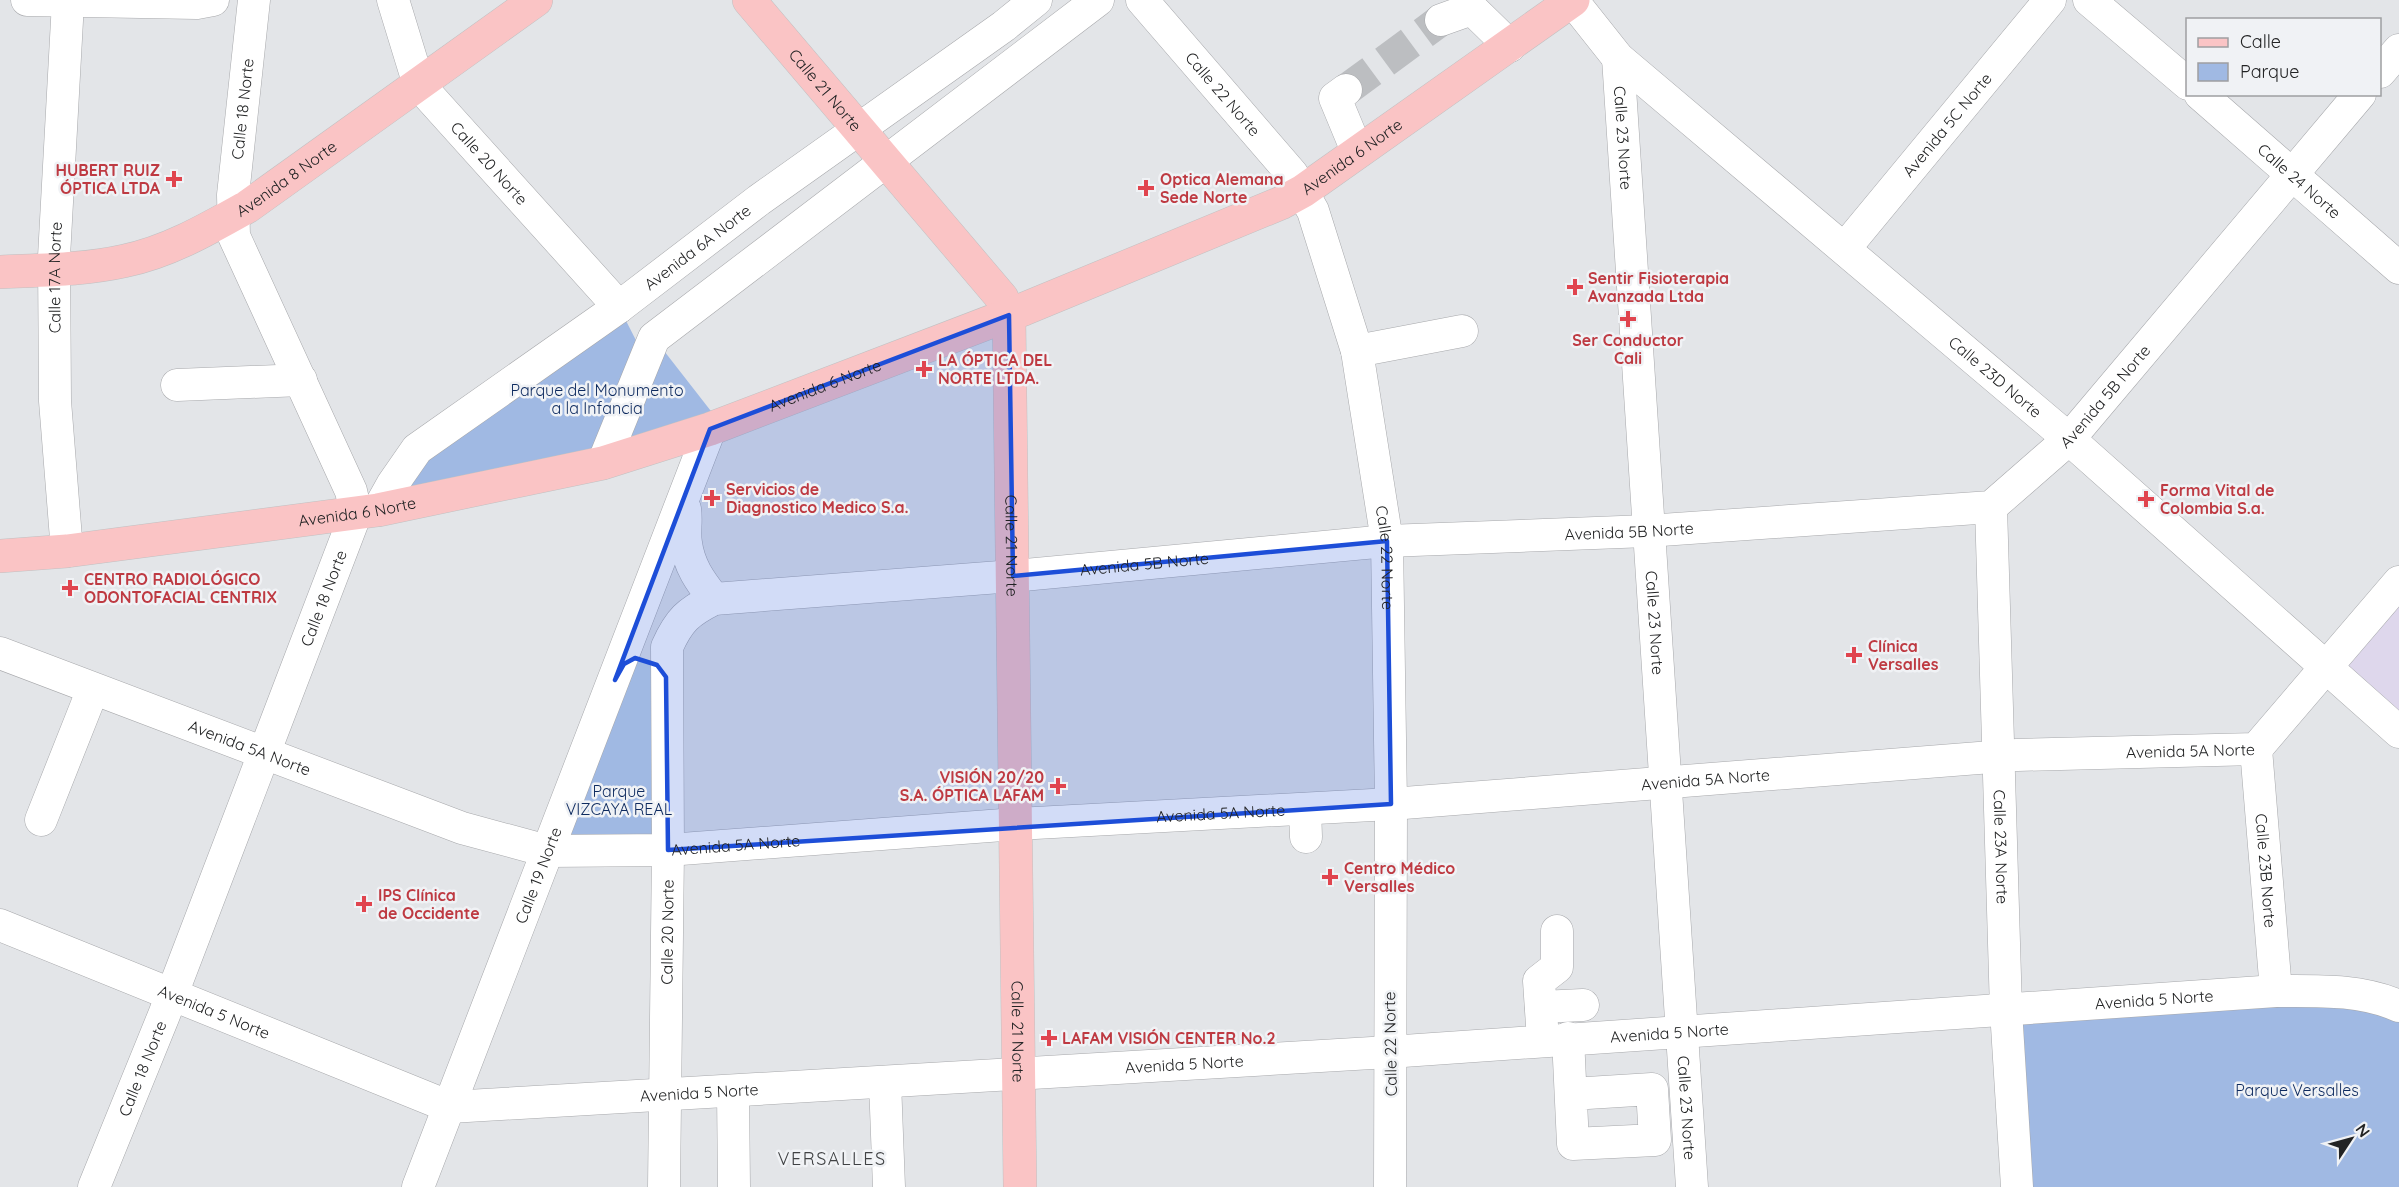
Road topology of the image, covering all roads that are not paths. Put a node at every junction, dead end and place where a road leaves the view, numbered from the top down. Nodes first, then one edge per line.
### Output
1 (27, 0) edge
2 (213, 0) edge
3 (254, 0) edge
4 (393, 0) edge
5 (536, 0) edge
6 (748, 0) edge
7 (1035, 0) edge
8 (1098, 0) edge
9 (1142, 0) edge
10 (2050, 0) edge
11 (2089, 0) edge
12 (69, 2) junction
13 (1576, 5) edge
14 (1446, 10) tunnel mouth
15 (1510, 46) junction
16 (2399, 50) edge
17 (1618, 58) junction
18 (2381, 70) edge
19 (2186, 83) edge
20 (419, 85) junction
21 (1346, 90) tunnel mouth
22 (2202, 96) edge
23 (2358, 96) edge
24 (859, 129) junction
25 (1357, 152) junction
26 (885, 160) junction
27 (2291, 172) junction
28 (1304, 191) junction
29 (232, 216) junction
30 (1845, 248) junction
31 (2399, 268) edge
32 (55, 269) junction
33 (0, 272) edge
34 (620, 307) junction
35 (1009, 315) junction
36 (1462, 331) dead end
37 (1357, 351) junction
38 (301, 380) junction
39 (177, 385) dead end
40 (710, 429) junction
41 (2069, 439) junction
42 (603, 463) junction
43 (684, 499) junction
44 (1991, 507) junction
45 (367, 512) junction
46 (1647, 531) junction
47 (1387, 541) junction
48 (68, 551) junction
49 (0, 556) edge
50 (1013, 576) junction
51 (2399, 582) edge
52 (714, 599) junction
53 (0, 653) edge
54 (666, 662) junction
55 (2325, 669) junction
56 (615, 680) junction
57 (93, 689) junction
58 (2399, 732) edge
59 (2256, 749) junction
60 (264, 755) junction
61 (1998, 757) junction
62 (1664, 781) junction
63 (1391, 804) junction
64 (41, 820) dead end
65 (1016, 824) junction
66 (668, 850) junction
67 (547, 851) junction
68 (0, 925) edge
69 (1557, 931) dead end
70 (2276, 991) junction
71 (170, 996) junction
72 (1583, 1005) dead end
73 (2399, 1006) edge
74 (1541, 1007) junction
75 (2006, 1010) junction
76 (1681, 1031) junction
77 (1556, 1039) junction
78 (1389, 1052) junction
79 (1018, 1073) junction
80 (885, 1082) junction
81 (733, 1091) junction
82 (1571, 1094) dead end
83 (666, 1096) junction
84 (450, 1107) junction
85 (94, 1187) edge
86 (418, 1187) edge
87 (664, 1187) edge
88 (734, 1187) edge
89 (889, 1187) edge
90 (1020, 1187) edge
91 (1390, 1187) edge
92 (1692, 1187) edge
93 (2017, 1187) edge

1 - 12 street
2 - 12 street
3 - 29 street, Calle 18 Norte
4 - 20 street, Calle 20 Norte
5 - 20 main road, Avenida 8 Norte
6 - 24 main road, Calle 21 Norte
7 - 24 street, Avenida 6A Norte
8 - 26 street
9 - 28 street, Calle 22 Norte
10 - 30 street, Avenida 5C Norte
11 - 19 street
12 - 32 street, Calle 17A Norte
13 - 15 main road, Avenida 6 Norte
13 - 17 street, Calle 23D Norte
14 - 15 street
15 - 25 main road, Avenida 6 Norte
16 - 18 street
17 - 30 street, Calle 23D Norte
17 - 46 street, Calle 23 Norte
20 - 29 main road, Avenida 8 Norte
20 - 34 street, Calle 20 Norte
21 - 25 street
22 - 27 street, Calle 24 Norte
23 - 27 street, Avenida 5B Norte
24 - 26 main road, Calle 21 Norte
24 - 34 street, Avenida 6A Norte
25 - 28 main road, Avenida 6 Norte
26 - 35 main road, Calle 21 Norte
26 - 42 street
27 - 31 street, Calle 24 Norte
27 - 41 street, Avenida 5B Norte
28 - 35 main road, Avenida 6 Norte
28 - 37 street, Calle 22 Norte
29 - 32 main road, Avenida 8 Norte
29 - 38 street, Calle 18 Norte
30 - 41 street, Calle 23D Norte
32 - 33 main road, Avenida 8 Norte
32 - 48 street, Calle 17A Norte
34 - 45 street, Avenida 6A Norte
35 - 40 main road, Avenida 6 Norte
35 - 50 main road, Calle 21 Norte
36 - 37 street
37 - 47 street, Calle 22 Norte
38 - 39 street
38 - 45 street, Calle 18 Norte
40 - 42 main road, Avenida 6 Norte
40 - 43 street, Calle 19 Norte
41 - 44 street, Avenida 5B Norte
41 - 55 street, Calle 23D Norte
42 - 45 main road, Avenida 6 Norte
43 - 52 street
43 - 56 street, Calle 19 Norte
44 - 46 street, Avenida 5B Norte
44 - 61 street, Calle 23A Norte
45 - 48 main road, Avenida 6 Norte
45 - 60 street, Calle 18 Norte
46 - 47 street, Avenida 5B Norte
46 - 62 street, Calle 23 Norte
47 - 50 street, Avenida 5B Norte
47 - 63 street, Calle 22 Norte
48 - 49 main road, Avenida 6 Norte
50 - 52 street, Avenida 5B Norte
50 - 65 main road, Calle 21 Norte
51 - 55 street, Avenida 5A Norte
52 - 54 street, Avenida 5B Norte
53 - 57 street, Avenida 5A Norte
54 - 56 street
54 - 66 street, Calle 20 Norte
55 - 58 street, Calle 23D Norte
55 - 59 street, Avenida 5A Norte
56 - 67 street, Calle 19 Norte
57 - 60 street, Avenida 5A Norte
57 - 64 street
59 - 61 street, Avenida 5A Norte
59 - 70 street, Calle 23B Norte
60 - 67 street, Avenida 5A Norte
60 - 71 street, Calle 18 Norte
61 - 62 street, Avenida 5A Norte
61 - 75 street, Calle 23A Norte
62 - 63 street, Avenida 5A Norte
62 - 76 street, Calle 23 Norte
63 - 65 street, Avenida 5A Norte
63 - 78 street, Calle 22 Norte
65 - 66 street, Avenida 5A Norte
65 - 79 main road, Calle 21 Norte
66 - 67 street, Avenida 5A Norte
66 - 83 street, Calle 20 Norte
67 - 84 street, Calle 19 Norte
68 - 71 street, Avenida 5 Norte
69 - 74 street
70 - 73 street, Avenida 5 Norte
70 - 75 street, Avenida 5 Norte
71 - 84 street, Avenida 5 Norte
71 - 85 street, Calle 18 Norte
72 - 74 street
74 - 77 street
75 - 76 street, Avenida 5 Norte
75 - 93 street, Calle 23A Norte
76 - 77 street, Avenida 5 Norte
76 - 92 street, Calle 23 Norte
77 - 78 street, Avenida 5 Norte
77 - 82 street
78 - 79 street, Avenida 5 Norte
78 - 91 street, Calle 22 Norte
79 - 80 street, Avenida 5 Norte
79 - 90 main road, Calle 21 Norte
80 - 81 street, Avenida 5 Norte
80 - 89 street
81 - 83 street, Avenida 5 Norte
81 - 88 street
83 - 84 street, Avenida 5 Norte
83 - 87 street, Calle 20 Norte
84 - 86 street, Calle 19 Norte

